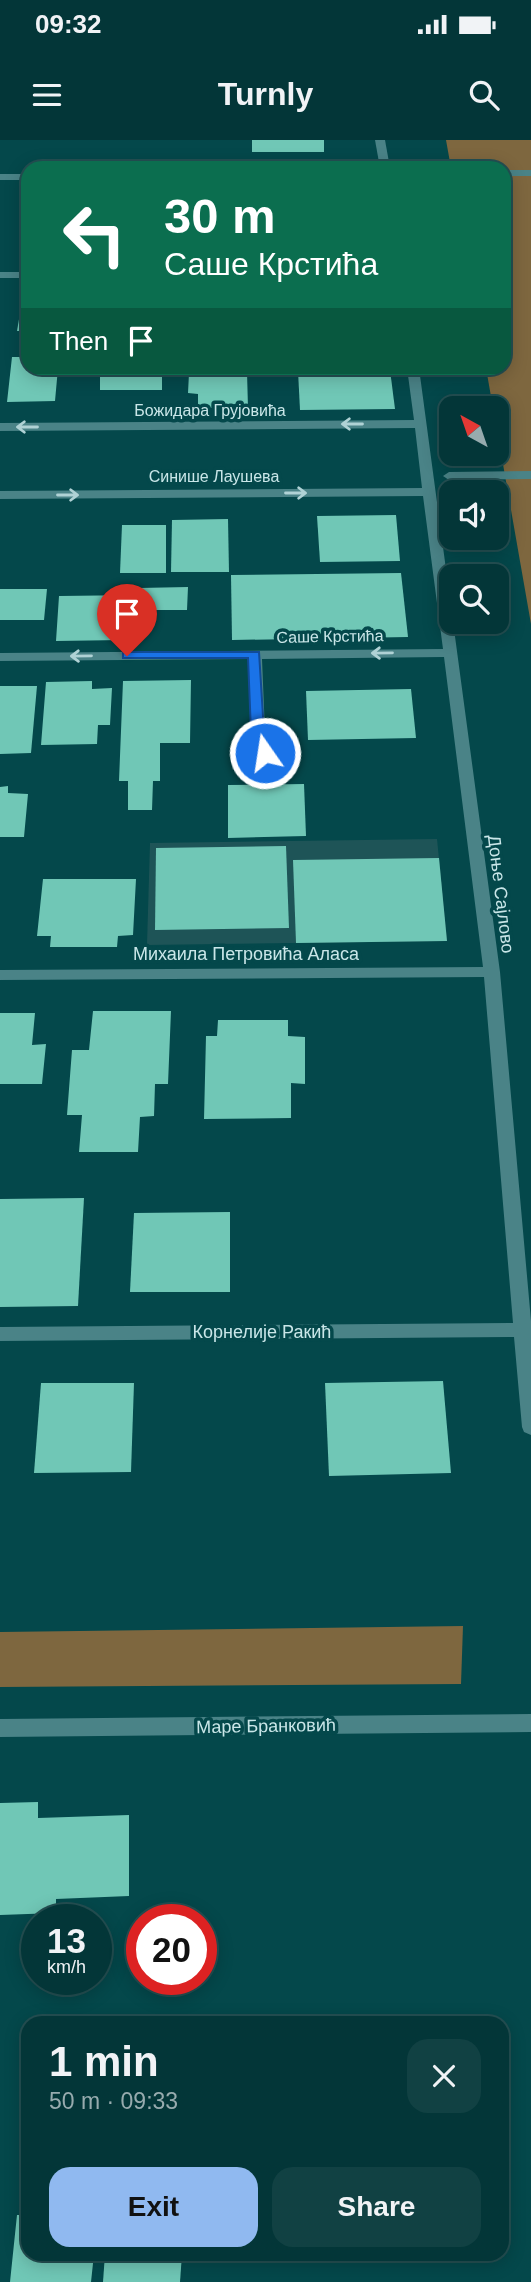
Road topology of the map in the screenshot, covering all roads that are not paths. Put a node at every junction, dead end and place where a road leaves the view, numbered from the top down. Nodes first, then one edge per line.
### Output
1 (380, 140) edge
2 (384, 161) edge
3 (511, 173) edge
4 (531, 173) edge
5 (0, 177) edge
6 (21, 177) edge
7 (0, 275) edge
8 (21, 275) edge
9 (414, 375) edge
10 (421, 424) junction
11 (0, 427) edge
12 (531, 475) edge
13 (449, 476) dead end
14 (428, 492) junction
15 (0, 495) edge
16 (450, 653) junction
17 (255, 654) junction
18 (0, 657) edge
19 (273, 775) dead end
20 (492, 972) junction
21 (0, 975) edge
22 (523, 1330) junction
23 (0, 1334) edge
24 (531, 1427) edge
25 (531, 1723) edge
26 (0, 1728) edge

1 - 2 street
3 - 4 street
5 - 6 street
7 - 8 street
9 - 10 street, Доње Сајлово
10 -> 11 street, Божидара Грујовића
10 - 14 street, Доње Сајлово
12 - 13 street
15 -> 14 street, Синише Лаушева
14 - 16 street, Доње Сајлово
16 -> 17 street, Саше Крстића
16 - 20 street, Доње Сајлово
17 -> 18 street, Саше Крстића
17 - 19 street
20 - 21 street, Михаила Петровића Аласа
20 - 22 street, Доње Сајлово
22 - 23 street, Корнелије Ракић
22 - 24 street, Доње Сајлово
25 - 26 street, Маре Бранковић

